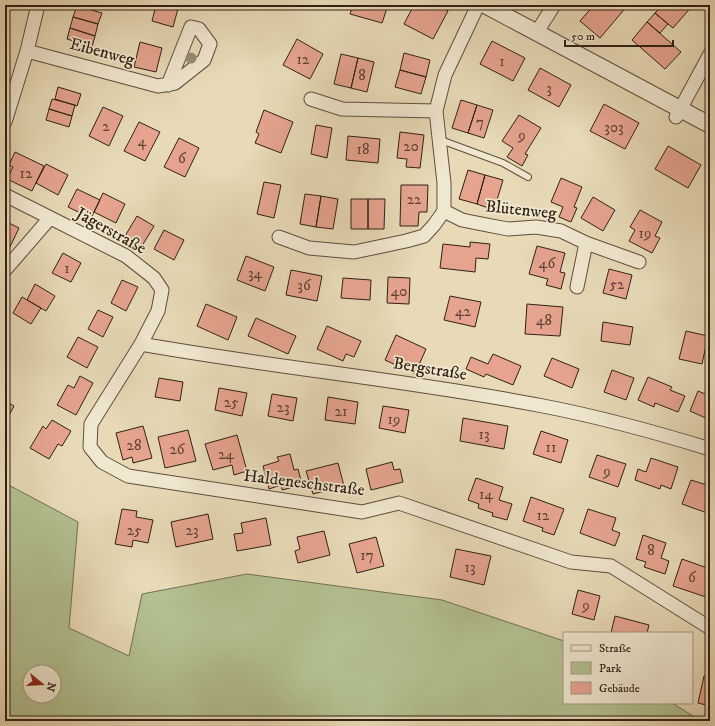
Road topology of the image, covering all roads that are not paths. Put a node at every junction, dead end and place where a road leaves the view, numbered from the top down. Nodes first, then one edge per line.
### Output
1 (38, 5) edge
2 (478, 5) edge
3 (485, 5) edge
4 (554, 5) edge
5 (537, 32) junction
6 (27, 51) junction
7 (710, 54) edge
8 (168, 85) dead end
9 (311, 99) dead end
10 (436, 111) junction
11 (678, 113) junction
12 (6, 117) edge
13 (710, 125) edge
14 (438, 139) junction
15 (528, 177) dead end
16 (5, 195) edge
17 (444, 211) junction
18 (50, 218) junction
19 (279, 237) dead end
20 (586, 243) junction
21 (639, 262) dead end
22 (5, 270) edge
23 (577, 287) dead end
24 (141, 344) junction
25 (710, 449) edge
26 (710, 628) edge

1 - 6 street
2 - 10 street
3 - 5 street
4 - 5 street
5 - 11 street
6 - 8 street, Eibenweg
6 - 12 street
7 - 11 street
9 - 10 street
10 - 14 street
11 - 13 street
14 - 15 lane
14 - 17 street
16 - 18 street, Jägerstraße
17 - 19 street
17 - 20 street, Blütenweg
18 - 22 street
18 - 24 street, Jägerstraße
20 - 21 street, Blütenweg
20 - 23 street
24 - 25 street, Bergstraße
24 - 26 street, Haldeneschstraße

